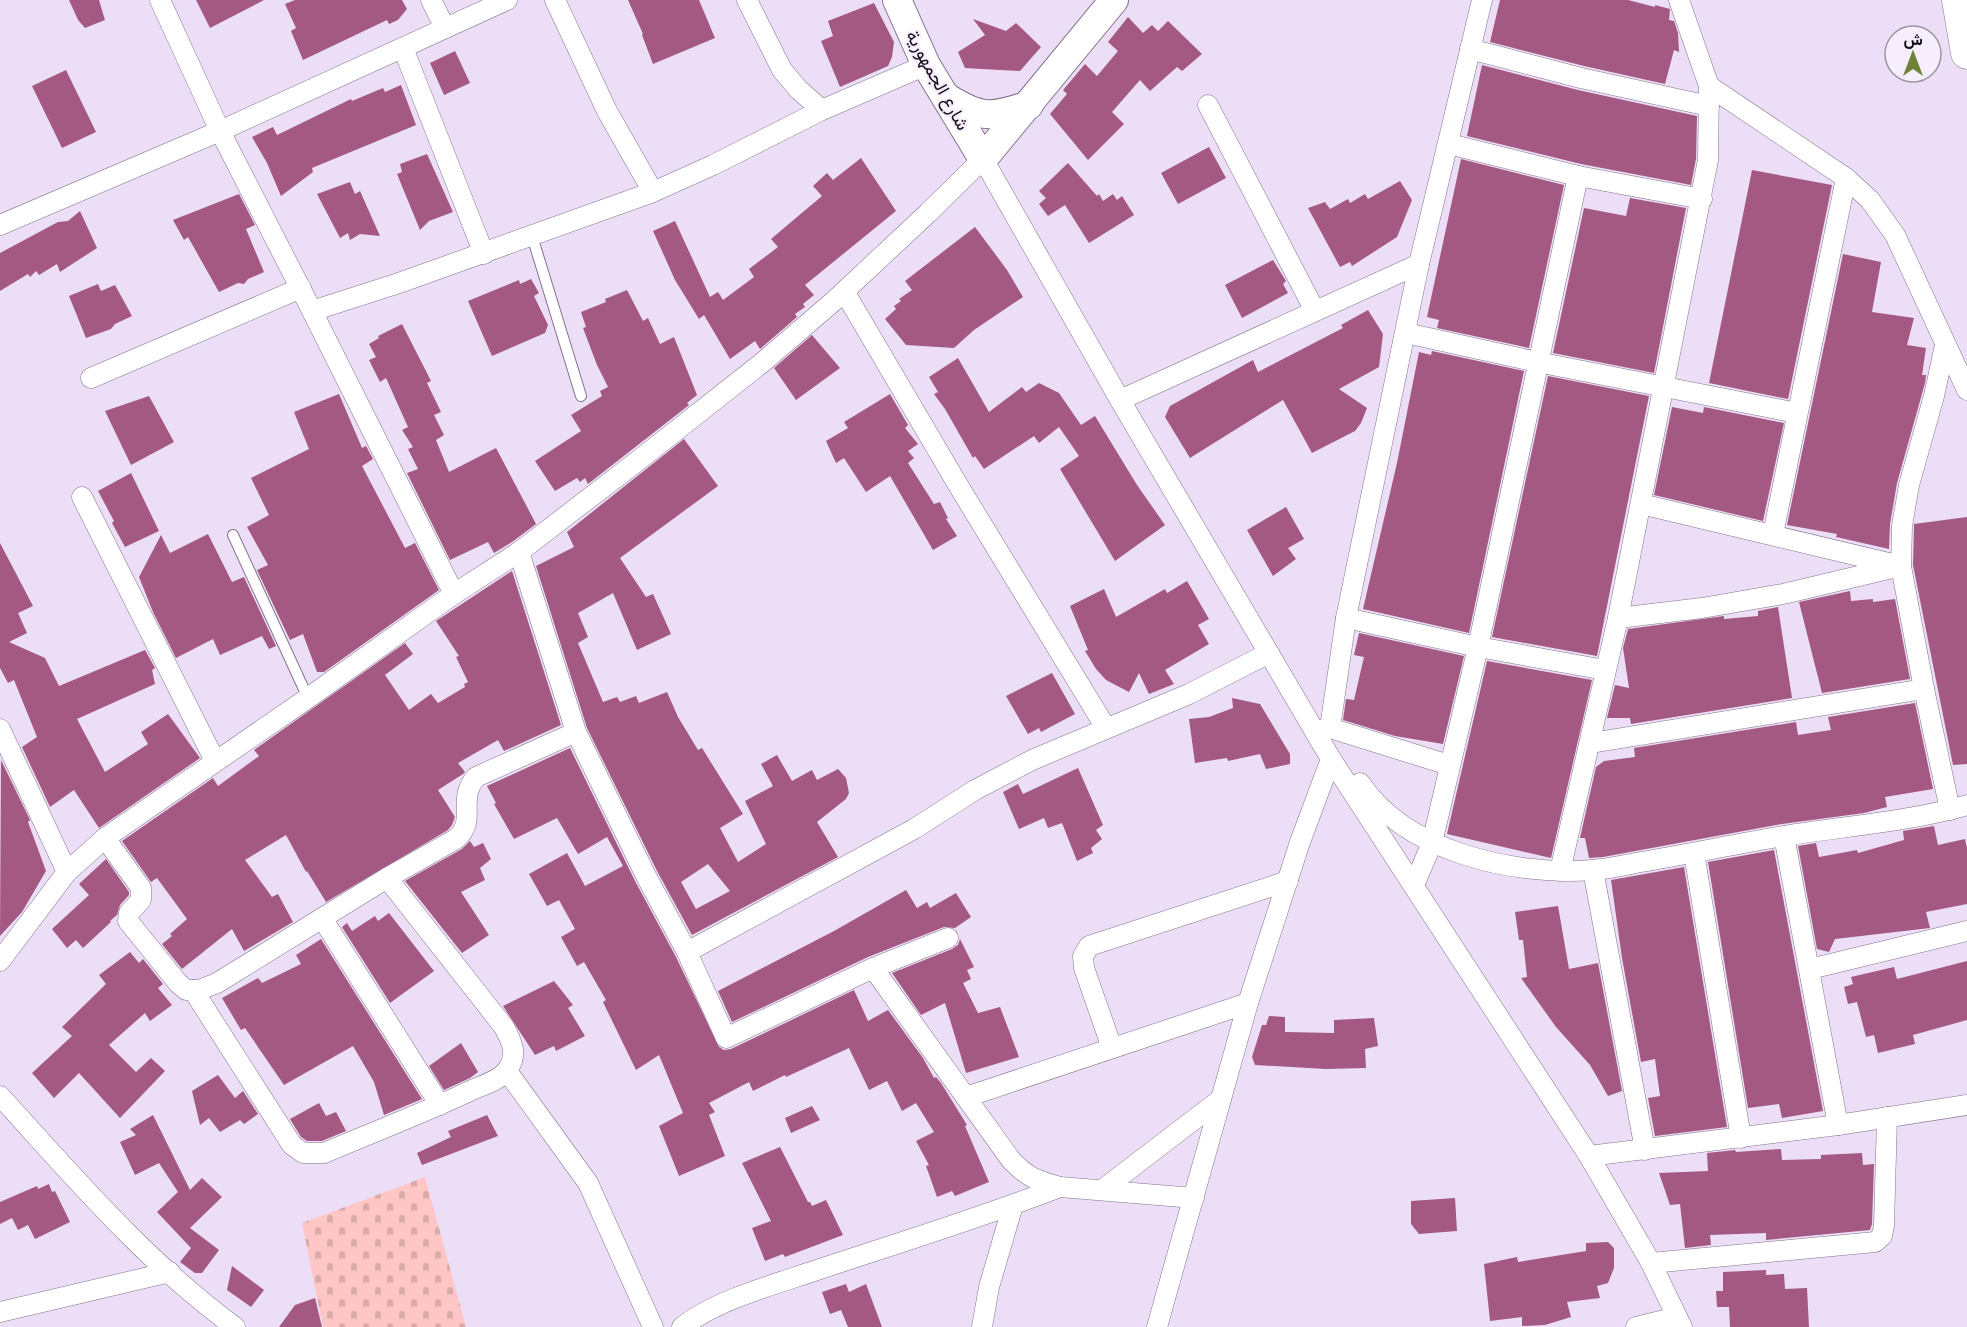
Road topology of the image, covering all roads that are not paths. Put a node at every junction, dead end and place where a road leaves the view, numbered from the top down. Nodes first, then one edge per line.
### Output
1 (160, 0) edge
2 (431, 0) edge
3 (507, 0) edge
4 (555, 0) edge
5 (747, 0) edge
6 (897, 0) edge
7 (1114, 0) edge
8 (1482, 0) edge
9 (1958, 0) edge
10 (1676, 1) edge
11 (445, 28) junction
12 (403, 48) junction
13 (1470, 49) junction
14 (1967, 53) edge
15 (926, 65) junction
16 (1709, 86) junction
17 (946, 97) junction
18 (1029, 105) junction
19 (1208, 105) dead end
20 (1709, 106) junction
21 (822, 110) junction
22 (220, 131) junction
23 (1449, 144) junction
24 (983, 159) junction
25 (1578, 176) junction
26 (1846, 177) junction
27 (653, 192) junction
28 (1702, 199) junction
29 (0, 225) edge
30 (532, 236) junction
31 (484, 254) junction
32 (1419, 264) junction
33 (300, 288) junction
34 (844, 291) junction
35 (312, 311) junction
36 (1315, 311) junction
37 (1406, 333) junction
38 (1945, 345) junction
39 (1537, 362) junction
40 (91, 378) dead end
41 (1665, 386) junction
42 (1967, 390) edge
43 (581, 396) dead end
44 (1120, 400) junction
45 (1797, 412) junction
46 (82, 497) dead end
47 (1641, 504) junction
48 (1773, 534) junction
49 (233, 535) dead end
50 (519, 552) junction
51 (1901, 566) junction
52 (454, 594) junction
53 (1346, 618) junction
54 (1618, 618) junction
55 (1478, 647) junction
56 (1269, 653) junction
57 (1605, 670) junction
58 (1924, 689) junction
59 (308, 698) junction
60 (1106, 728) junction
61 (0, 729) edge
62 (1323, 729) junction
63 (576, 732) junction
64 (1591, 743) junction
65 (1331, 759) junction
66 (215, 761) junction
67 (1449, 765) junction
68 (1958, 808) edge
69 (1784, 836) junction
70 (105, 838) junction
71 (1432, 843) junction
72 (1694, 854) junction
73 (1593, 870) junction
74 (1560, 871) junction
75 (67, 872) junction
76 (387, 878) junction
77 (1288, 881) junction
78 (1414, 885) junction
79 (322, 918) junction
80 (1967, 931) edge
81 (948, 938) dead end
82 (687, 952) junction
83 (0, 961) edge
84 (873, 968) junction
85 (1810, 969) junction
86 (193, 990) junction
87 (1248, 1003) junction
88 (1112, 1048) junction
89 (507, 1071) junction
90 (0, 1096) edge
91 (966, 1097) junction
92 (1221, 1099) junction
93 (440, 1105) junction
94 (1967, 1105) edge
95 (1887, 1116) junction
96 (1838, 1125) junction
97 (1741, 1138) junction
98 (1645, 1150) junction
99 (1589, 1156) junction
100 (1060, 1186) junction
101 (1102, 1190) junction
102 (1194, 1198) junction
103 (1013, 1205) junction
104 (1651, 1263) junction
105 (170, 1272) junction
106 (0, 1312) edge
107 (715, 1318) edge
108 (212, 1319) edge
109 (1679, 1322) edge
110 (235, 1327) edge
111 (653, 1327) edge
112 (682, 1327) edge
113 (982, 1327) edge
114 (1157, 1327) edge
115 (1636, 1327) edge

1 - 22 street
2 - 11 street
3 - 11 street
4 - 27 street
5 - 21 street
6 - 15 main road, شارع الجمهورية
7 - 18 main road
8 - 13 street
9 - 14 main road
10 - 16 street
11 - 12 street
12 - 22 street
12 - 31 street
13 - 20 street
13 - 23 street
15 - 17 main road, شارع الجمهورية
15 - 21 street
16 - 20 street
16 - 26 street
17 - 18 main road
17 - 24 main road, شارع الجمهورية
18 - 24 main road
19 - 36 street
20 - 28 street
21 - 27 street
22 - 29 street
22 - 33 street
23 - 25 street
23 - 32 street
24 - 34 street
24 - 44 street
25 - 28 street
25 - 39 street
26 - 38 street
26 - 45 street
27 - 30 street
28 - 41 street
30 - 31 street
30 - 43 lane
31 - 35 street
32 - 36 street
32 - 37 street
33 - 35 street
33 - 40 street
34 - 50 street
34 - 60 street
35 - 52 street
36 - 44 street
37 - 39 street
37 - 53 street
38 - 42 street
38 - 51 street
39 - 41 street
39 - 55 street
41 - 45 street
41 - 47 street
44 - 56 street
45 - 48 street
46 - 66 street
47 - 48 street
47 - 54 street
48 - 51 street
49 - 59 lane
50 - 52 street
50 - 63 street
51 - 54 street
51 - 58 street
52 - 59 street
53 - 55 street
53 - 62 street
54 - 57 street
55 - 57 street
55 - 67 street
56 - 60 street
56 - 62 street
57 - 64 street
58 - 64 street
58 - 68 street
59 - 66 street
60 - 82 street
61 - 75 street
62 - 65 street
62 - 67 street
62 - 71 street
63 - 76 street
63 - 82 street
64 - 74 street
65 - 77 street
65 - 78 street
66 - 70 street
67 - 71 street
68 - 69 street
69 - 72 street
69 - 85 street
70 - 75 street
70 - 86 street
71 - 74 street
71 - 78 street
72 - 73 street
72 - 97 street
73 - 74 street
73 - 98 street
75 - 83 street
76 - 79 street
76 - 89 street
77 - 87 street
77 - 88 street
78 - 99 street
79 - 86 street
79 - 93 street
80 - 85 street
81 - 84 street
82 - 84 street
84 - 91 street
85 - 96 street
86 - 93 street
87 - 88 street
87 - 92 street
88 - 91 street
89 - 93 street
89 - 111 street
90 - 105 street
91 - 100 street
92 - 101 street
92 - 102 street
94 - 95 street
95 - 96 street
95 - 104 street
96 - 97 street
97 - 98 street
98 - 99 street
99 - 104 street
100 - 101 street
100 - 103 street
101 - 102 street
102 - 114 street
103 - 107 street
103 - 113 street
104 - 109 street
105 - 106 street
105 - 108 street
107 - 112 street
108 - 110 street
109 - 115 street

